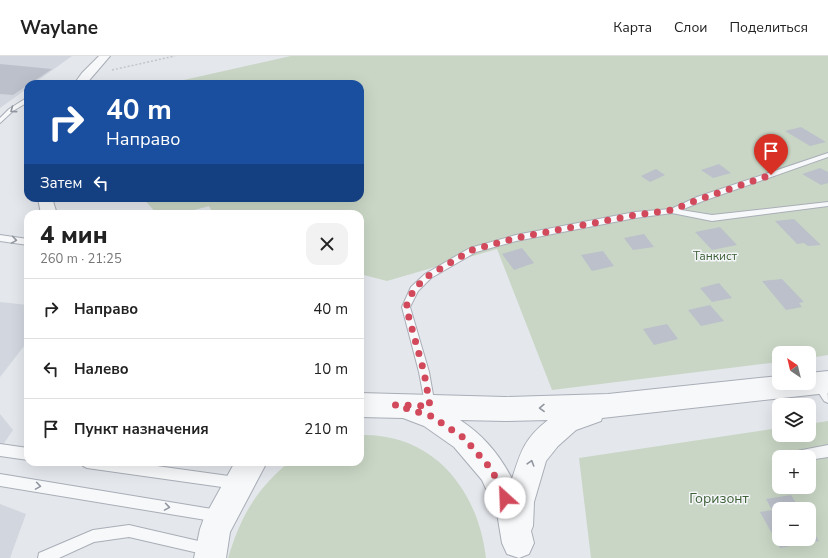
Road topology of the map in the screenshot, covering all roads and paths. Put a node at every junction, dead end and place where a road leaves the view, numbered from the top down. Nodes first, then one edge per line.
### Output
1 (105, 56) edge
2 (175, 56) edge
3 (83, 80) edge
4 (24, 102) edge
5 (0, 121) edge
6 (828, 155) edge
7 (828, 204) edge
8 (672, 210) junction
9 (0, 238) edge
10 (24, 241) edge
11 (825, 388) edge
12 (364, 404) edge
13 (395, 405) junction
14 (430, 406) junction
15 (608, 406) junction
16 (0, 450) edge
17 (828, 451) edge
18 (24, 453) edge
19 (816, 453) edge
20 (145, 466) edge
21 (246, 473) edge
22 (0, 480) edge
23 (222, 516) junction
24 (517, 550) edge
25 (211, 554) edge
26 (44, 558) edge

1 - 3 street
2 - 3 path
4 -> 5 lane
6 - 8 lane
7 - 8 lane
8 - 14 lane
9 -> 10 lane
11 - 15 street
12 - 13 street
13 - 14 street
13 - 24 street
15 -> 14 street
24 -> 15 street
16 - 18 lane
17 - 19 lane
20 - 21 lane
21 - 23 street
22 -> 23 lane
23 - 25 street
25 - 26 lane

